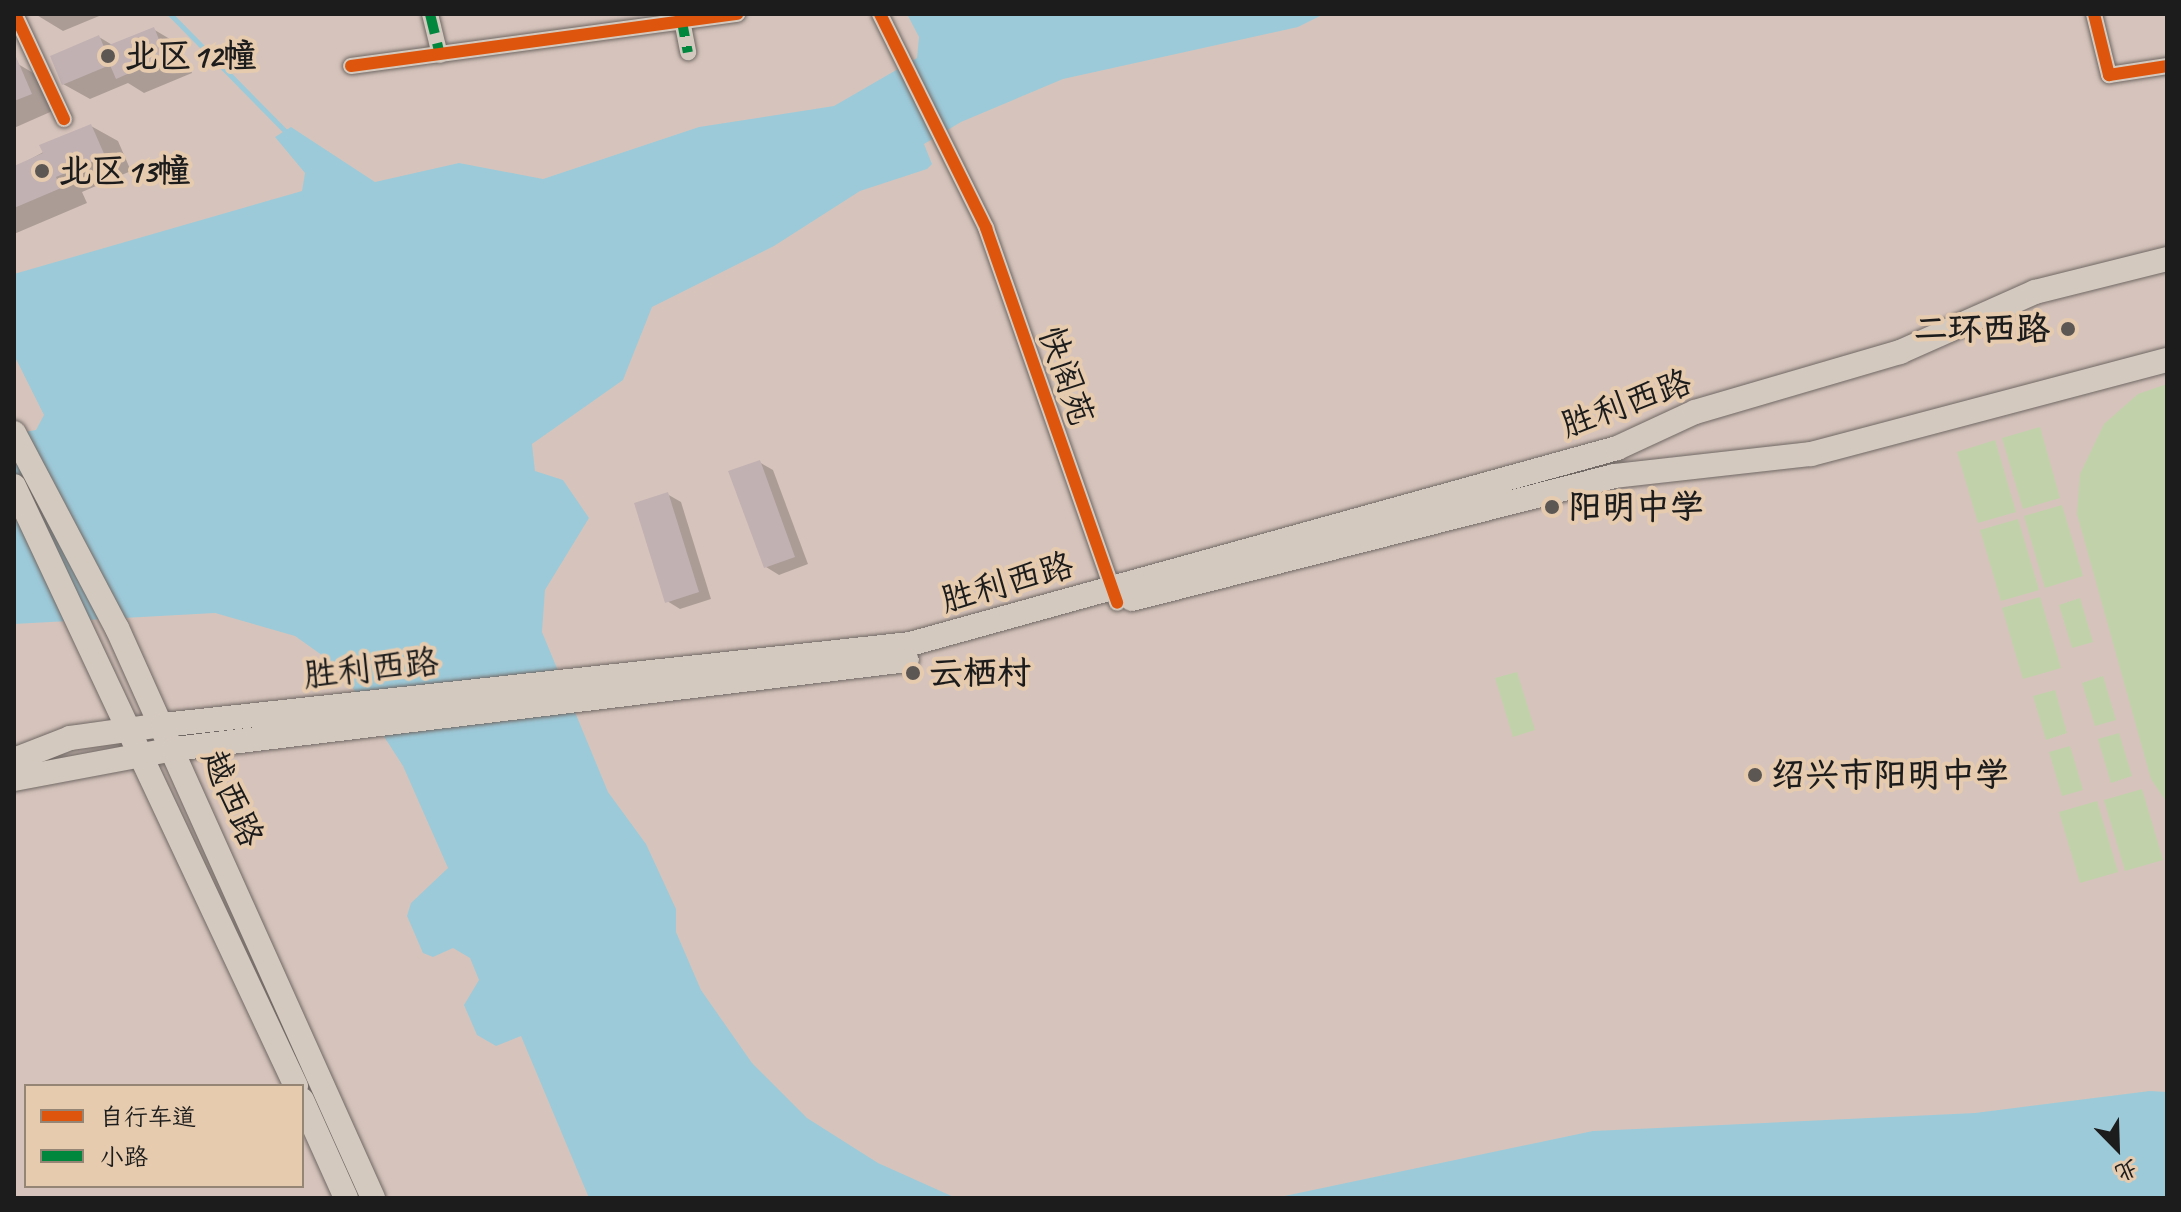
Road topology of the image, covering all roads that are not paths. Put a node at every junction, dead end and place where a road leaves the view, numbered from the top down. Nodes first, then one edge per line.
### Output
1 (15, 14) edge
2 (430, 14) edge
3 (738, 14) edge
4 (880, 14) edge
5 (2094, 14) edge
6 (682, 19) edge
7 (688, 52) dead end
8 (440, 55) junction
9 (351, 66) dead end
10 (2167, 66) edge
11 (64, 119) dead end
12 (2167, 259) edge
13 (2167, 360) edge
14 (14, 433) edge
15 (14, 486) edge
16 (1114, 595) junction
17 (351, 716) junction
18 (163, 725) junction
19 (134, 729) junction
20 (174, 749) junction
21 (145, 753) junction
22 (14, 760) edge
23 (14, 779) edge
24 (295, 1084) edge
25 (304, 1104) edge
26 (346, 1198) edge
27 (373, 1198) edge

1 - 11 street
2 - 8 street
3 - 6 street
4 - 16 street, 快阁苑
5 - 10 street
6 - 7 street
6 - 8 street
8 - 9 street
12 - 16 main road, 胜利西路
13 - 16 main road, 胜利西路
14 - 18 main road, 越西路
15 - 19 main road, 越西路
16 - 17 main road, 胜利西路
16 - 17 main road, 胜利西路
17 - 18 main road, 胜利西路
17 - 20 main road, 胜利西路
18 - 19 main road, 胜利西路
18 - 20 main road, 越西路
19 - 21 main road, 越西路
19 - 22 main road, 胜利西路
20 - 21 main road, 胜利西路
20 - 27 main road, 越西路
21 - 23 main road, 胜利西路
21 - 24 main road, 越西路
25 - 26 main road

